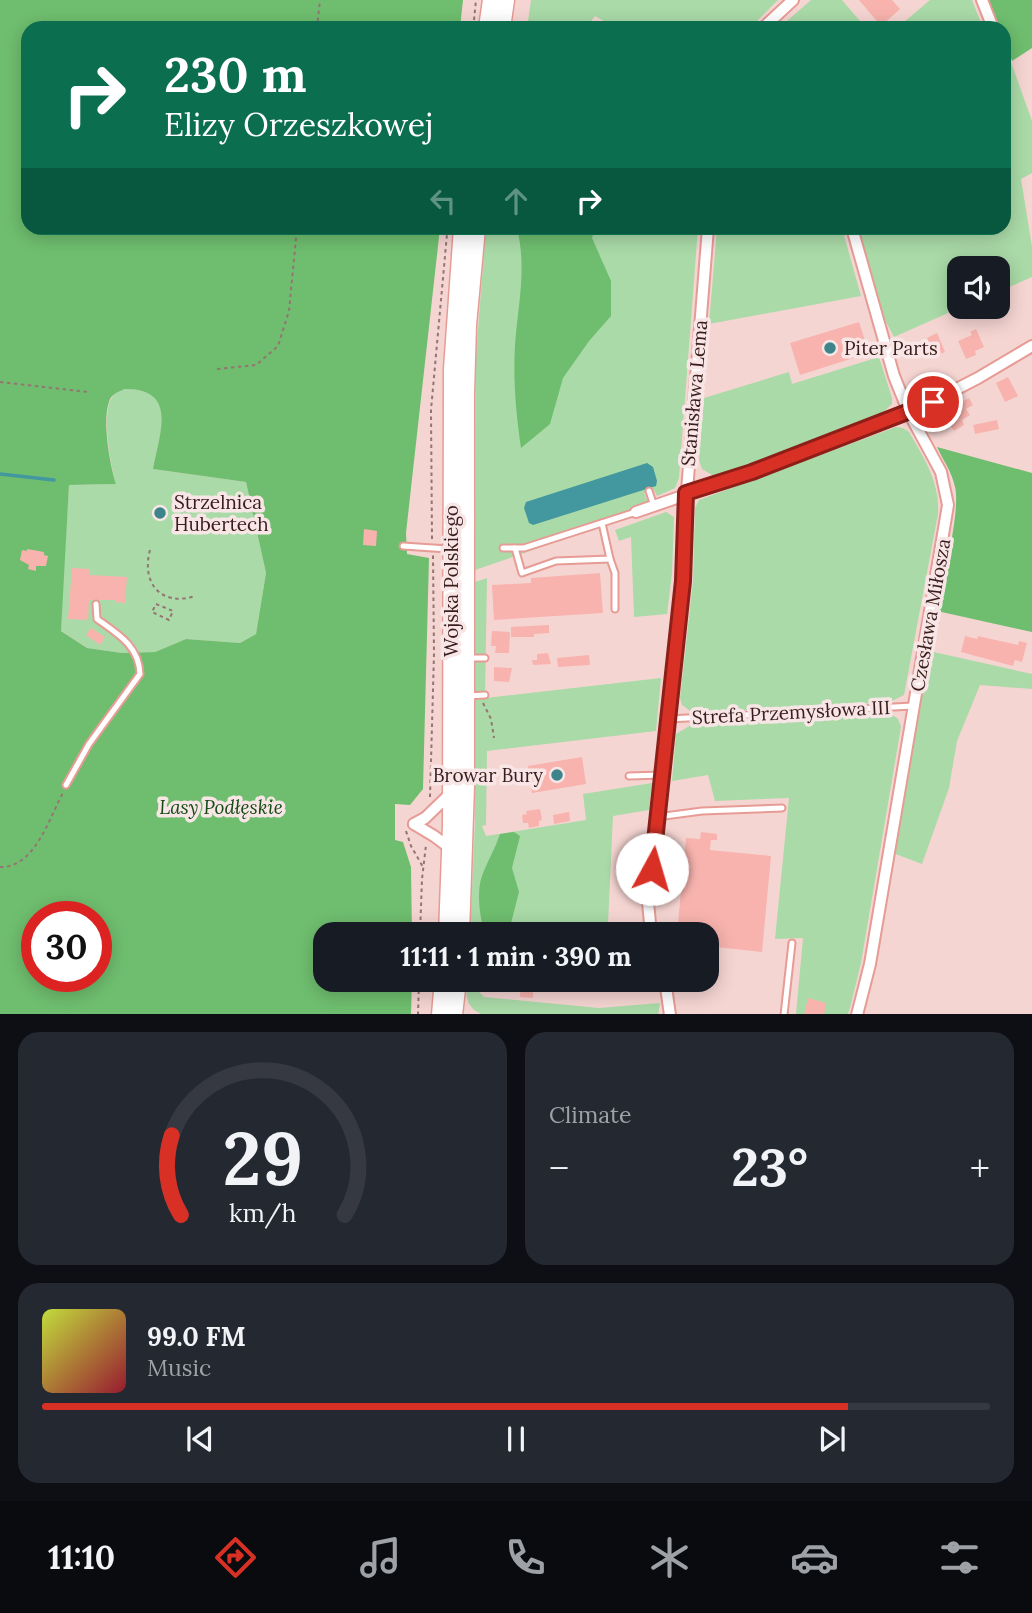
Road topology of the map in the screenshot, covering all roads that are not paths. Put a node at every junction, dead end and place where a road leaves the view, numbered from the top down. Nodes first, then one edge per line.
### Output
1 (491, 0) edge
2 (506, 0) edge
3 (793, 0) edge
4 (982, 0) edge
5 (488, 21) edge
6 (503, 21) edge
7 (770, 21) edge
8 (990, 21) edge
9 (462, 235) edge
10 (476, 235) edge
11 (707, 235) edge
12 (854, 235) edge
13 (1032, 345) edge
14 (909, 413) junction
15 (649, 492) dead end
16 (686, 493) junction
17 (654, 506) junction
18 (636, 512) joint
19 (602, 523) junction
20 (403, 546) dead end
21 (503, 548) dead end
22 (514, 548) junction
23 (451, 549) junction
24 (610, 559) junction
25 (96, 604) dead end
26 (615, 609) dead end
27 (466, 658) junction
28 (485, 658) dead end
29 (914, 705) junction
30 (668, 719) junction
31 (662, 775) junction
32 (629, 776) dead end
33 (66, 785) road end
34 (451, 793) junction
35 (782, 808) dead end
36 (657, 817) junction
37 (450, 848) junction
38 (447, 922) edge
39 (462, 922) edge
40 (650, 922) edge
41 (792, 943) dead end
42 (442, 992) edge
43 (458, 992) edge
44 (667, 992) edge
45 (458, 1011) edge
46 (440, 1014) edge
47 (670, 1014) edge
48 (784, 1014) edge
49 (857, 1014) edge

1 - 5 main road
2 - 6 main road
3 - 7 street
4 - 8 street
9 - 23 main road, Wojska Polskiego
10 - 27 main road, Wojska Polskiego
11 - 16 street, Stanisława Lema
12 - 14 street, Czesława Miłosza
13 - 14 street
14 - 16 street
14 - 29 street, Czesława Miłosza
15 - 17 lane
16 - 17 street
16 - 30 street, Stanisława Lema
17 - 18 street
18 - 19 lane
19 - 22 lane
19 - 24 lane
20 - 23 lane
21 - 22 lane
22 - 24 lane
23 - 34 main road, Wojska Polskiego
24 - 26 lane
25 - 33 lane
27 - 28 lane
27 - 39 main road, Wojska Polskiego
29 - 30 lane, Strefa Przemysłowa III
29 - 49 street, Czesława Miłosza
30 - 31 street, Stanisława Lema
31 - 32 lane
31 - 36 street, Stanisława Lema
34 - 37 main road, Wojska Polskiego
34 - 37 street
35 - 36 lane
36 - 40 street, Stanisława Lema
37 - 38 main road, Wojska Polskiego
41 - 48 lane
42 - 46 main road
43 - 45 main road
44 - 47 street

